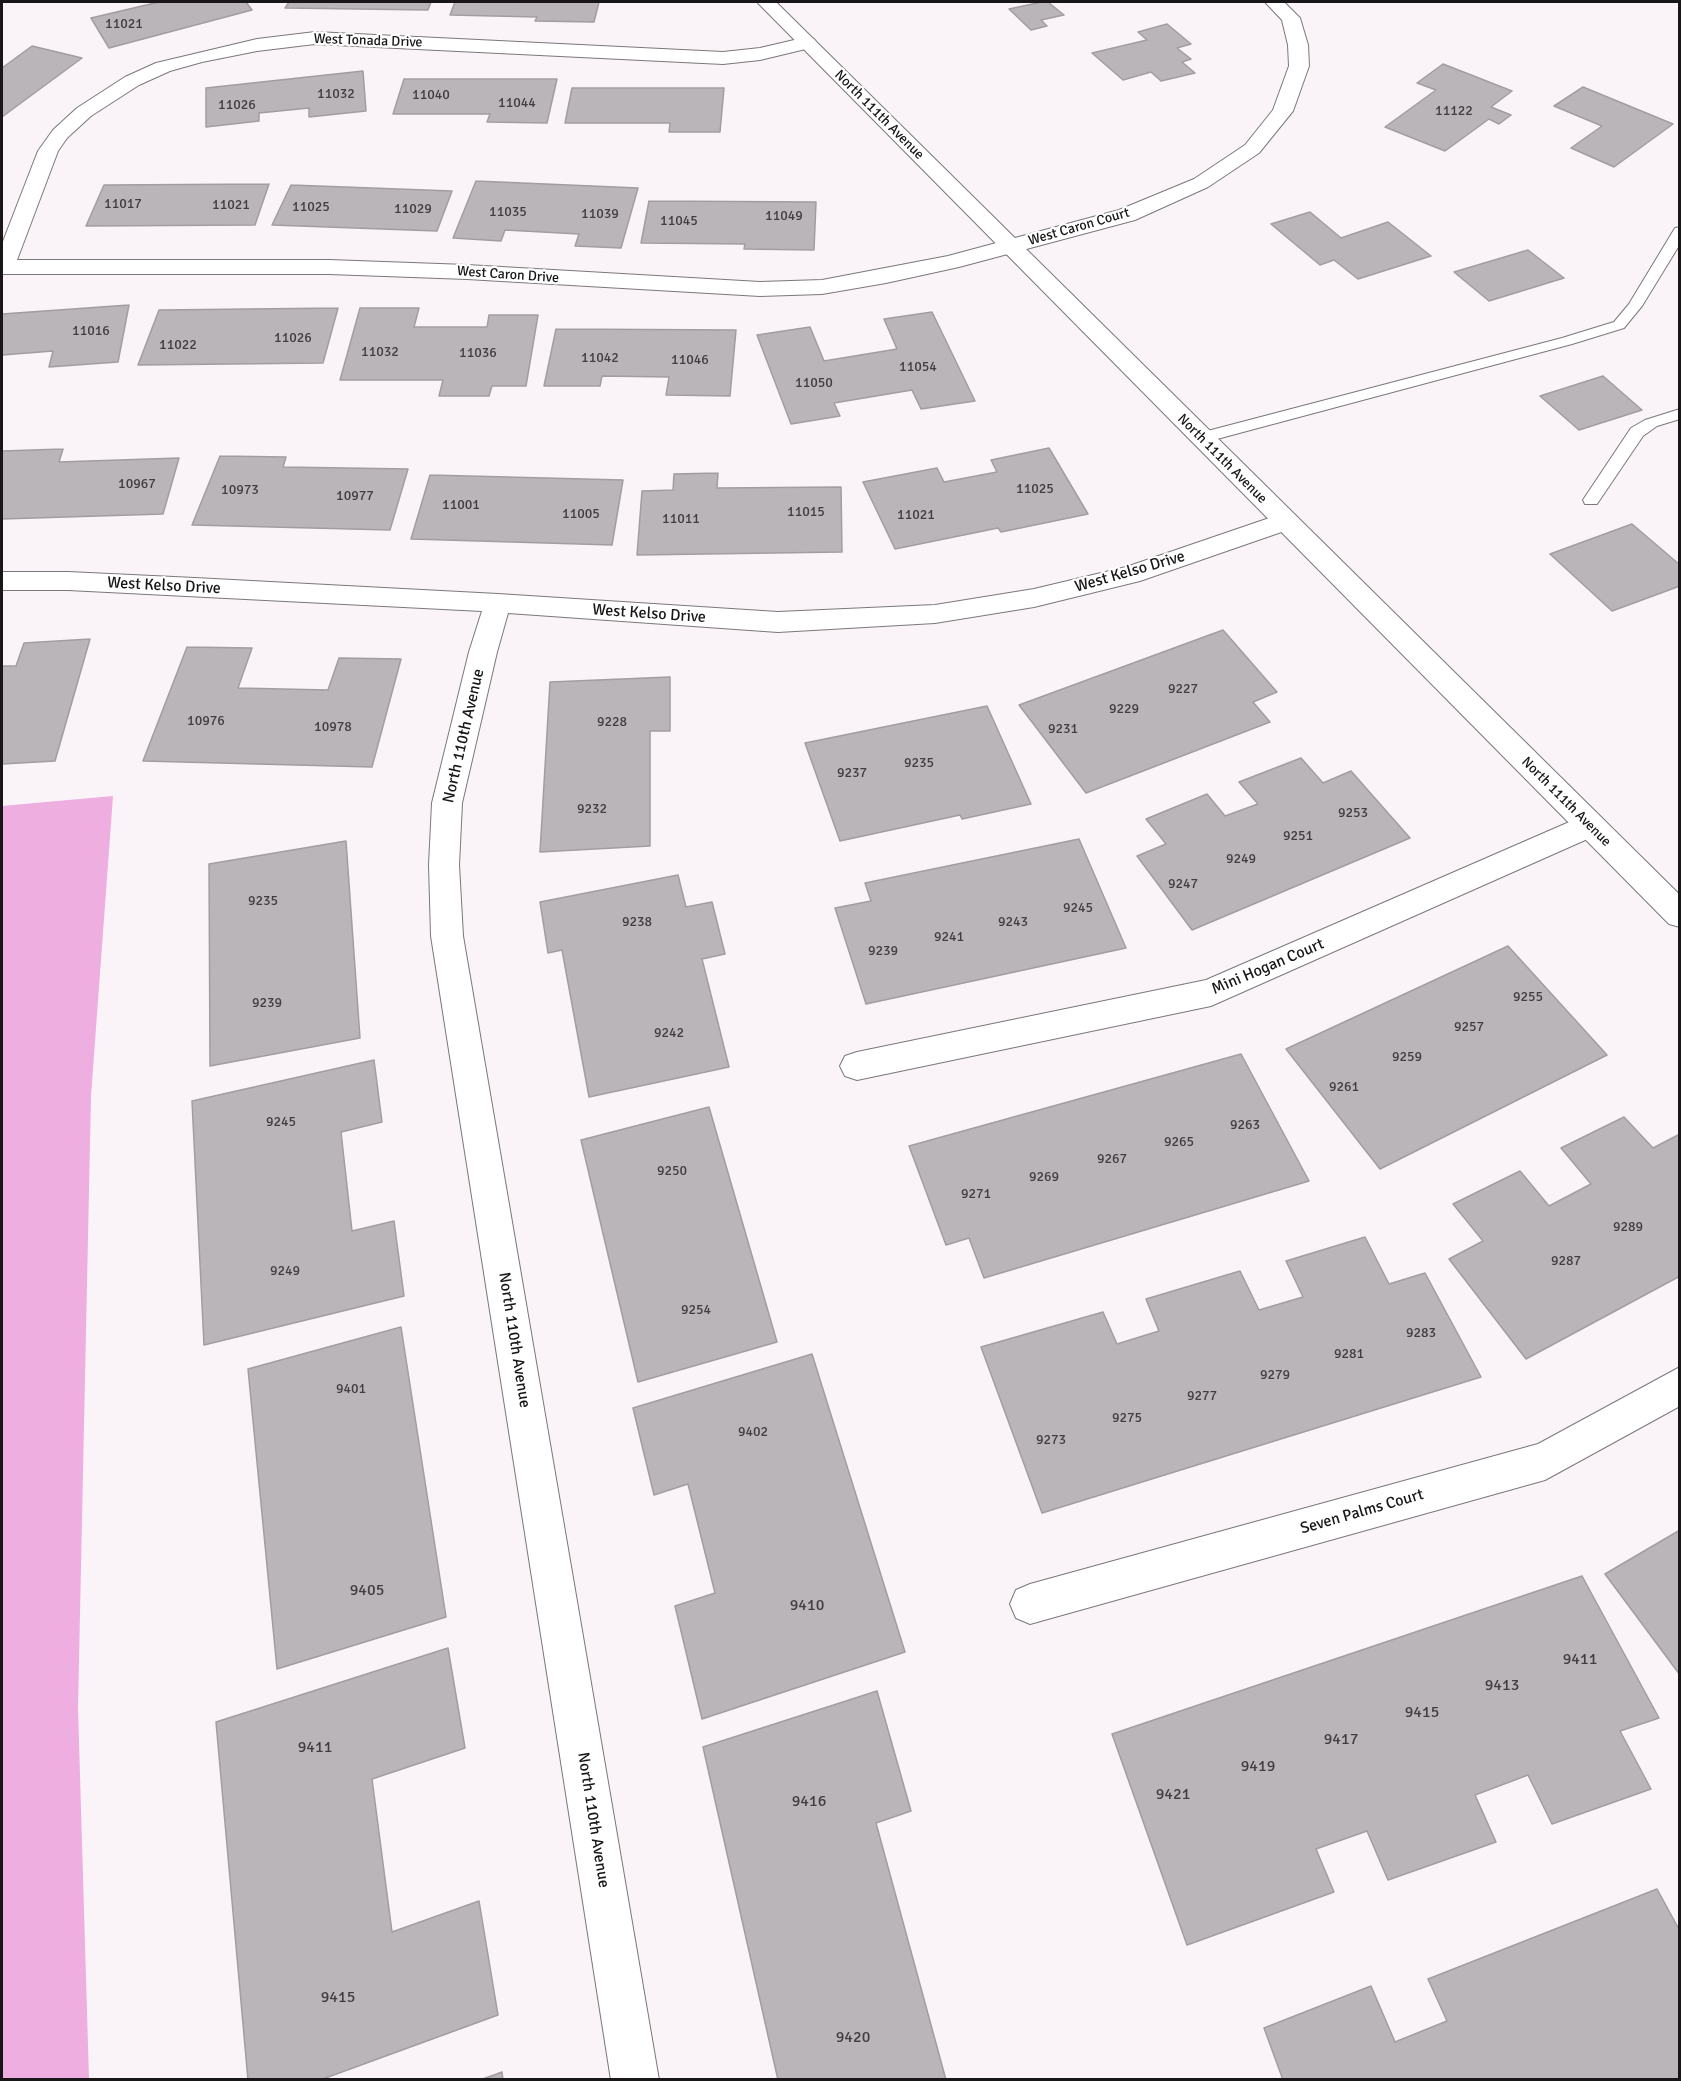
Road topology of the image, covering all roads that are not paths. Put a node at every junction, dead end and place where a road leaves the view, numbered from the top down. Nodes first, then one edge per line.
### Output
1 (766, 2) edge
2 (1274, 2) edge
3 (807, 43) junction
4 (1680, 231) edge
5 (1010, 246) junction
6 (3, 266) edge
7 (1680, 414) edge
8 (1202, 438) junction
9 (1591, 500) dead end
10 (1284, 522) junction
11 (2, 582) edge
12 (498, 603) junction
13 (1590, 825) junction
14 (1680, 915) edge
15 (857, 1066) dead end
16 (1680, 1385) edge
17 (1030, 1604) dead end
18 (635, 2079) edge

1 - 3 street, North 111th Avenue
2 - 5 street, West Caron Court
3 - 5 street, North 111th Avenue
3 - 6 street, West Tonada Drive
4 - 8 lane
5 - 6 street, West Caron Drive
5 - 8 street, North 111th Avenue
7 - 9 lane
8 - 10 street, North 111th Avenue
10 - 12 street, West Kelso Drive
10 - 13 street, North 111th Avenue
11 - 12 street, West Kelso Drive
12 - 18 street, North 110th Avenue
13 - 14 street, North 111th Avenue
13 - 15 street, Mini Hogan Court
16 - 17 street, Seven Palms Court

